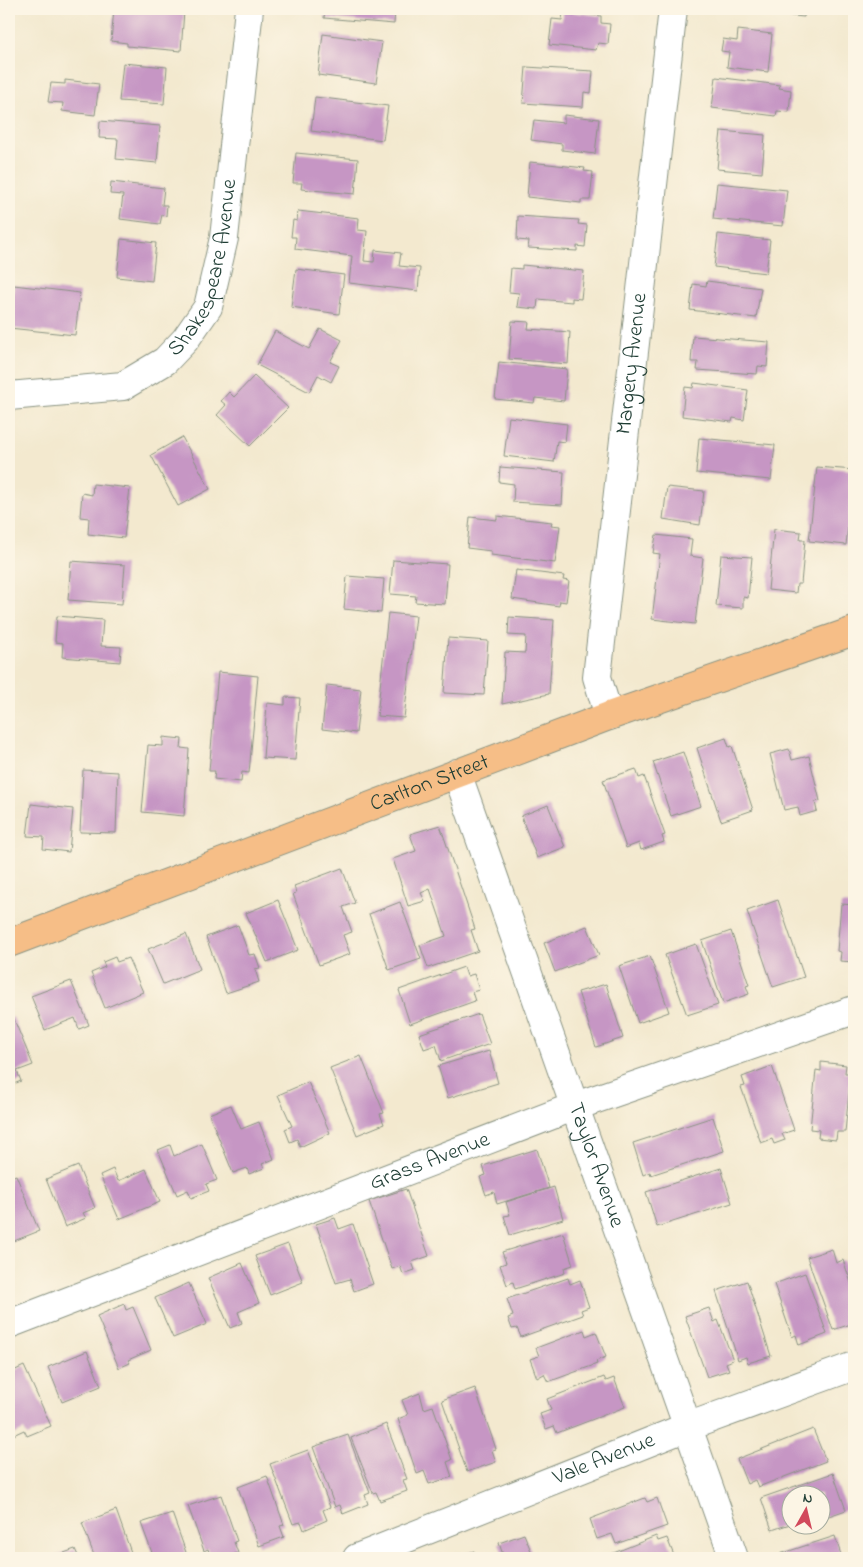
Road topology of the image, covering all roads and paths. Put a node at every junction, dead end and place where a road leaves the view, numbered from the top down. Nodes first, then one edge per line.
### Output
1 (249, 9) edge
2 (673, 9) edge
3 (9, 396) edge
4 (854, 631) edge
5 (609, 716) junction
6 (457, 773) junction
7 (9, 943) edge
8 (854, 1010) edge
9 (573, 1107) junction
10 (9, 1324) edge
11 (854, 1366) edge
12 (687, 1427) junction
13 (356, 1558) edge
14 (734, 1558) edge

1 - 3 street, Shakespeare Avenue
2 - 5 street, Margery Avenue
4 - 5 main road, Carlton Street
5 - 6 main road, Carlton Street
6 - 7 main road, Carlton Street
6 - 9 street, Taylor Avenue
8 - 9 street, Grass Avenue
9 - 10 street, Grass Avenue
9 - 12 street, Taylor Avenue
11 - 12 street, Vale Avenue
12 - 13 street, Vale Avenue
12 - 14 street, Taylor Avenue

